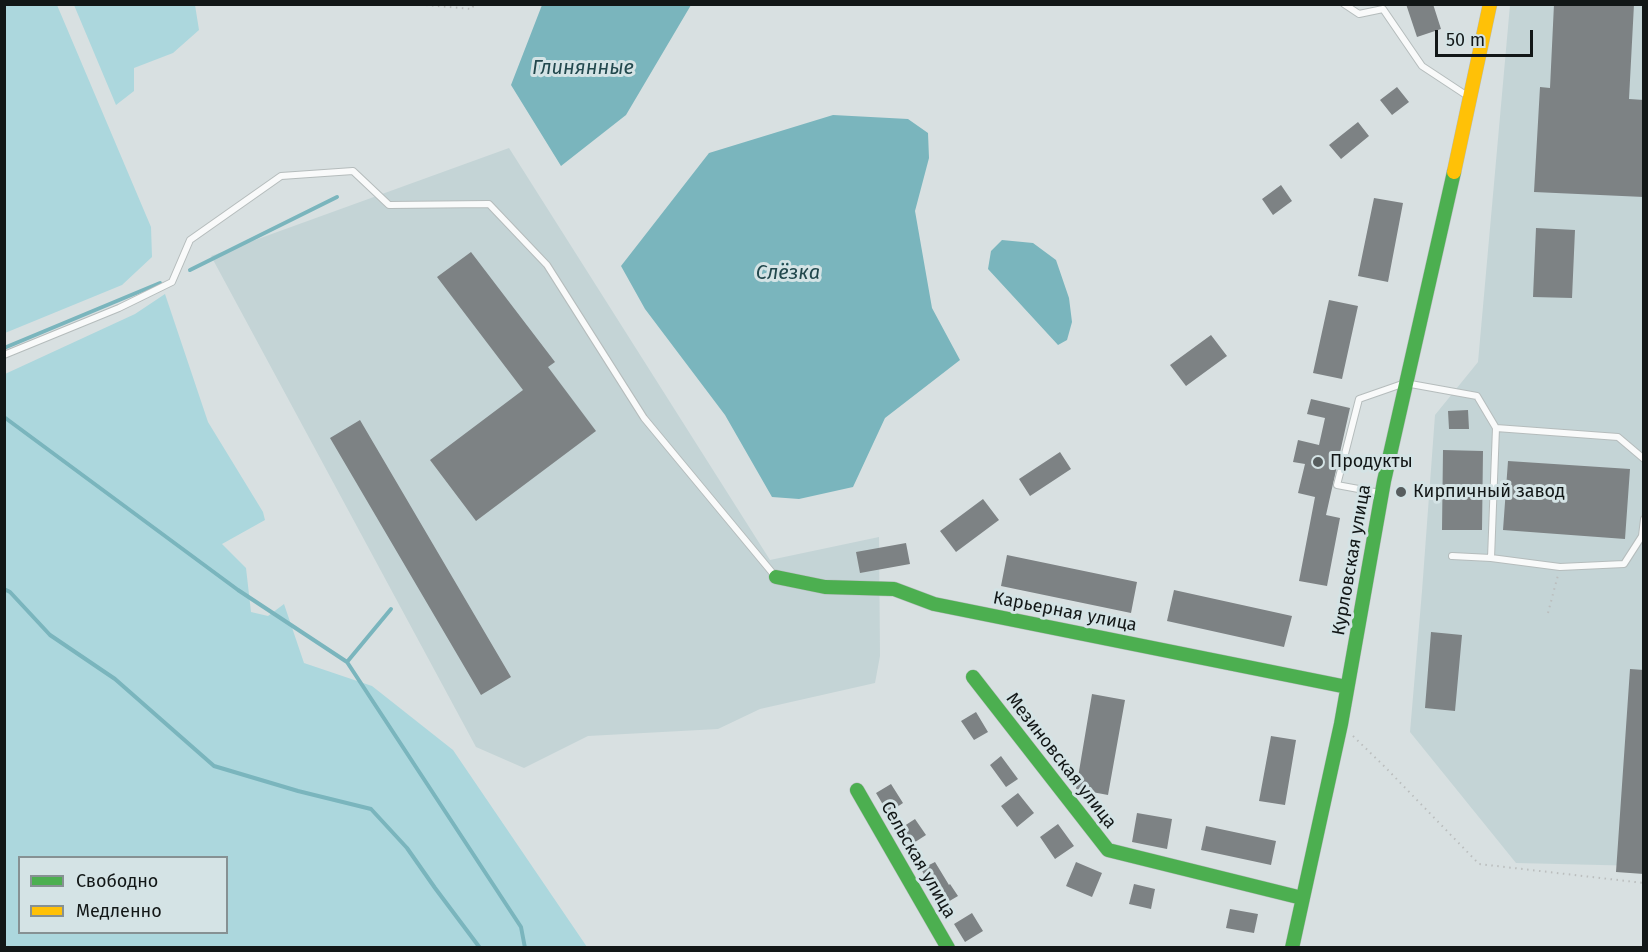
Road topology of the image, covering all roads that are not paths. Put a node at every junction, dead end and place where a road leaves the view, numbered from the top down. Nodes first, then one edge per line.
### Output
1 (1344, 4) edge
2 (1490, 4) edge
3 (1471, 98) junction
4 (4, 355) edge
5 (1405, 383) junction
6 (1496, 428) junction
7 (1644, 459) edge
8 (1382, 493) junction
9 (1644, 519) edge
10 (1452, 556) dead end
11 (1491, 558) junction
12 (776, 577) joint
13 (973, 677) dead end
14 (1347, 687) junction
15 (857, 790) dead end
16 (1302, 898) junction
17 (948, 948) edge
18 (1292, 948) edge

1 - 3 lane
2 - 3 street, Курловская улица
3 - 5 street, Курловская улица
4 - 12 lane
5 - 6 lane
5 - 8 street, Курловская улица
5 - 8 lane
6 - 7 lane
6 - 11 lane
8 - 14 street, Курловская улица
9 - 11 lane
10 - 11 lane
12 - 14 street, Карьерная улица
13 - 16 street, Мезиновская улица
14 - 16 street, Курловская улица
15 - 17 street, Сельская улица
16 - 18 street, Курловская улица

